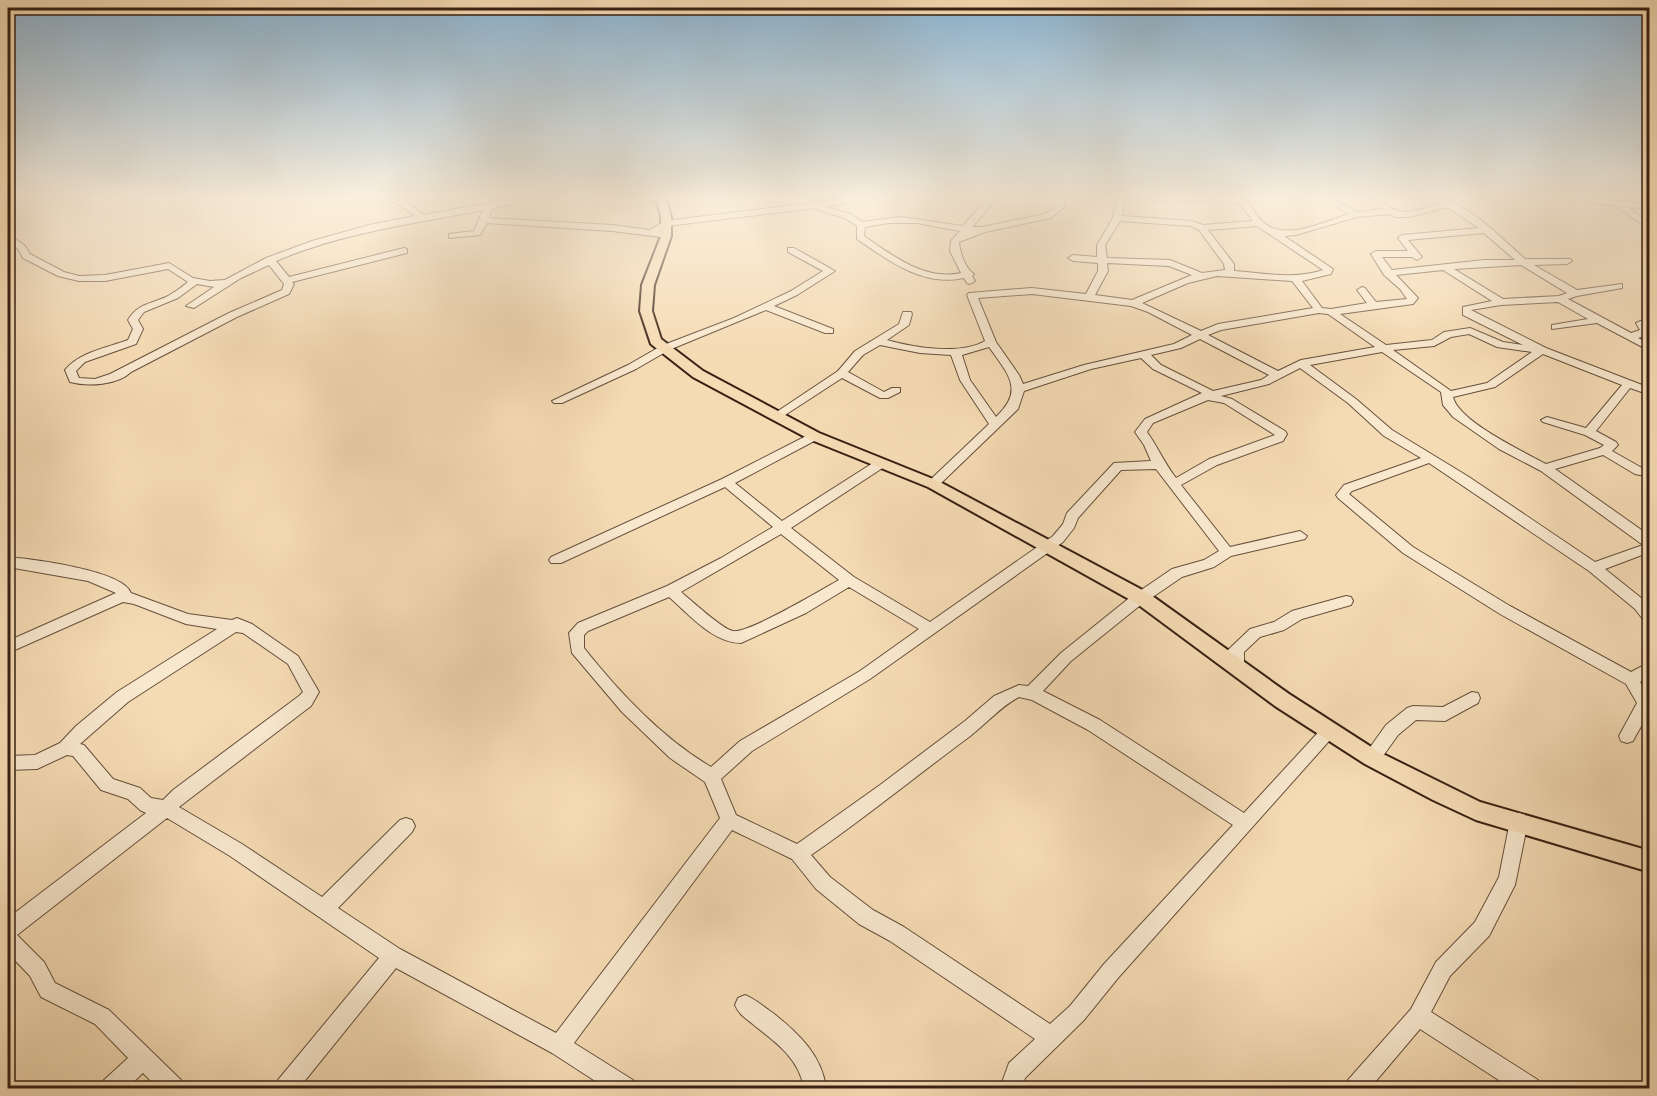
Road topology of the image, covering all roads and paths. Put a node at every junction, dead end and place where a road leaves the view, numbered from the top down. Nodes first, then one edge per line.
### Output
1 (23, 249) edge
2 (299, 249) edge
3 (657, 249) edge
4 (879, 249) edge
5 (956, 249) edge
6 (1101, 249) edge
7 (1218, 249) edge
8 (1299, 249) edge
9 (1410, 249) edge
10 (1508, 249) edge
11 (404, 250) dead end
12 (790, 250) dead end
13 (1414, 254) junction
14 (1073, 258) dead end
15 (1101, 258) junction
16 (269, 260) junction
17 (1567, 261) dead end
18 (1522, 262) junction
19 (1445, 267) junction
20 (1427, 268) junction
21 (1230, 273) junction
22 (1387, 273) junction
23 (969, 274) junction
24 (1201, 276) junction
25 (1294, 277) junction
26 (287, 280) junction
27 (195, 281) junction
28 (230, 282) junction
29 (1619, 286) dead end
30 (1362, 290) dead end
31 (1575, 293) junction
32 (972, 295) junction
33 (1089, 297) junction
34 (1560, 299) junction
35 (1501, 302) junction
36 (1133, 303) junction
37 (1373, 305) junction
38 (191, 306) dead end
39 (764, 306) junction
40 (1319, 310) junction
41 (1331, 312) junction
42 (907, 314) dead end
43 (1650, 320) edge
44 (1598, 321) junction
45 (1556, 327) dead end
46 (829, 331) dead end
47 (1647, 331) edge
48 (1200, 335) junction
49 (1630, 337) junction
50 (878, 341) junction
51 (992, 342) junction
52 (665, 348) junction
53 (1650, 348) edge
54 (955, 350) junction
55 (1384, 350) junction
56 (1542, 350) junction
57 (1142, 353) junction
58 (1300, 363) junction
59 (127, 370) junction
60 (842, 373) junction
61 (1277, 375) junction
62 (118, 380) dead end
63 (1628, 384) junction
64 (1019, 389) junction
65 (896, 390) dead end
66 (1650, 392) edge
67 (1447, 395) junction
68 (1207, 396) junction
69 (558, 401) dead end
70 (778, 415) junction
71 (1547, 420) dead end
72 (996, 425) junction
73 (1589, 432) junction
74 (814, 436) junction
75 (1604, 452) junction
76 (1430, 459) junction
77 (879, 464) junction
78 (1159, 465) junction
79 (1545, 468) junction
80 (1650, 473) edge
81 (726, 482) junction
82 (933, 484) junction
83 (1174, 484) junction
84 (779, 528) junction
85 (1300, 536) dead end
86 (1047, 545) junction
87 (1650, 545) edge
88 (1227, 552) junction
89 (556, 561) dead end
90 (8, 562) edge
91 (1594, 568) junction
92 (849, 580) junction
93 (671, 591) junction
94 (122, 597) junction
95 (1142, 598) junction
96 (1346, 600) dead end
97 (1650, 618) edge
98 (237, 624) junction
99 (931, 629) junction
100 (8, 647) edge
101 (1236, 665) junction
102 (1650, 668) edge
103 (1631, 680) junction
104 (1032, 692) junction
105 (1472, 698) dead end
106 (1330, 731) junction
107 (1627, 736) dead end
108 (66, 748) junction
109 (1372, 758) junction
110 (8, 763) edge
111 (712, 777) junction
112 (166, 808) junction
113 (729, 820) junction
114 (1518, 820) junction
115 (1245, 824) junction
116 (406, 826) dead end
117 (798, 853) junction
118 (1650, 862) edge
119 (323, 909) junction
120 (8, 930) edge
121 (8, 940) edge
122 (393, 956) junction
123 (745, 1005) dead end
124 (1418, 1016) junction
125 (1052, 1038) junction
126 (559, 1046) junction
127 (143, 1059) junction
128 (112, 1089) edge
129 (173, 1089) edge
130 (286, 1089) edge
131 (625, 1089) edge
132 (814, 1089) edge
133 (1011, 1089) edge
134 (1356, 1089) edge
135 (1530, 1089) edge

1 - 27 street
2 - 16 street
3 - 52 main road
4 - 23 street
5 - 23 street
6 - 15 street
7 - 21 street
8 - 25 street
9 - 13 street
10 - 18 street
11 - 26 street
12 - 39 street
13 - 20 street
13 - 22 street
14 - 15 street
15 - 24 street
15 - 33 street
16 - 26 street
16 - 28 street
17 - 18 street
18 - 19 street
18 - 31 street
19 - 20 street
19 - 35 street
20 - 22 street
21 - 24 street
21 - 25 street
22 - 37 street
23 - 32 street
24 - 36 street
25 - 40 street
26 - 59 street
27 - 28 street
27 - 59 street
28 - 38 street
29 - 31 street
30 - 37 street
31 - 34 street
32 - 33 street
32 - 51 street
33 - 36 street
34 - 35 street
34 - 44 street
35 - 56 street
36 - 48 street
37 - 41 street
39 - 46 street
39 - 52 street
40 - 41 street
40 - 48 street
41 - 55 street
42 - 50 street
43 - 47 street
44 - 45 street
44 - 49 street
47 - 49 street
48 - 57 street
48 - 61 street
49 - 53 street
50 - 54 street
50 - 60 street
51 - 54 street
51 - 64 street
52 - 69 street
52 - 70 main road
54 - 72 street
55 - 56 street
55 - 58 street
55 - 67 street
56 - 63 street
56 - 67 street
57 - 64 street
57 - 68 street
58 - 61 street
58 - 76 street
59 - 62 street
60 - 65 street
60 - 70 street
61 - 68 street
63 - 66 street
63 - 73 street
64 - 72 street
67 - 79 street
68 - 78 street
68 - 83 street
70 - 74 main road
71 - 73 street
72 - 82 street
73 - 75 street
74 - 77 main road
74 - 81 street
75 - 79 street
75 - 80 street
76 - 91 street
76 - 103 street
77 - 82 main road
77 - 84 street
78 - 83 street
78 - 86 street
79 - 87 street
81 - 84 street
81 - 89 street
82 - 86 main road
83 - 88 street
84 - 92 street
84 - 93 street
85 - 88 street
86 - 95 main road
86 - 99 street
87 - 91 street
88 - 95 street
90 - 94 street
91 - 97 street
92 - 93 street
92 - 99 street
93 - 111 street
94 - 98 street
94 - 100 street
95 - 101 main road
95 - 104 street
96 - 101 street
98 - 108 street
98 - 112 street
99 - 111 street
101 - 106 main road
102 - 103 street
103 - 107 street
104 - 115 street
104 - 117 street
105 - 109 street
106 - 109 main road
106 - 115 street
108 - 110 street
108 - 112 street
109 - 114 main road
111 - 113 street
112 - 119 street
112 - 120 street
113 - 117 street
113 - 126 street
114 - 118 main road
114 - 124 street
115 - 125 street
116 - 119 street
117 - 125 street
119 - 122 street
121 - 127 street
122 - 126 street
122 - 130 street
123 - 132 street
124 - 134 street
124 - 135 street
125 - 133 street
126 - 131 street
127 - 128 street
127 - 129 street

